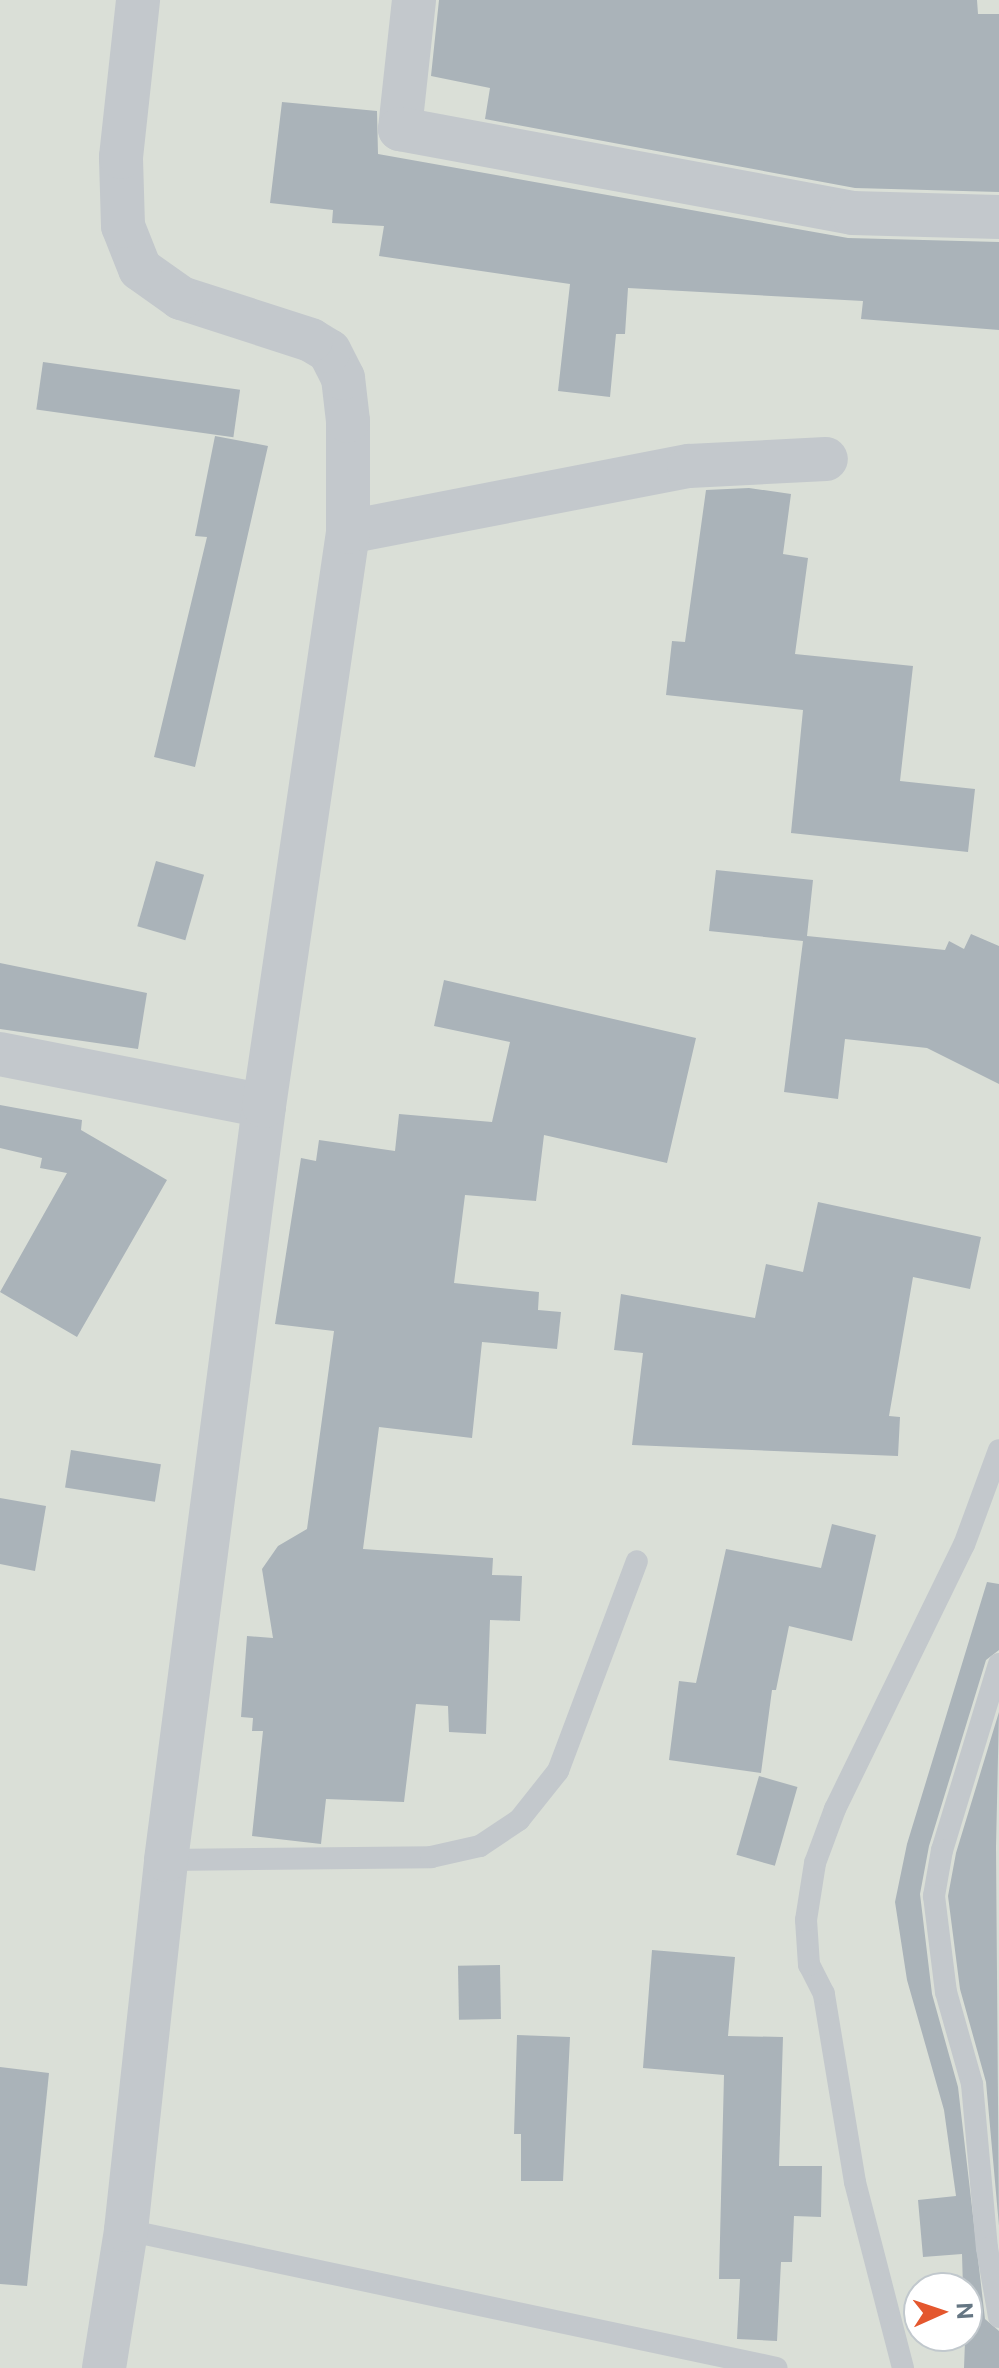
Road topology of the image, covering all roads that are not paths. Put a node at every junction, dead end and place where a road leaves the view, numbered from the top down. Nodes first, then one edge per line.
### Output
1 (138, 0) edge
2 (414, 0) edge
3 (999, 217) edge
4 (826, 459) dead end
5 (348, 532) junction
6 (0, 1054) edge
7 (264, 1106) junction
8 (999, 1450) edge
9 (637, 1561) dead end
10 (999, 1664) edge
11 (166, 1860) junction
12 (126, 2230) junction
13 (999, 2317) edge
14 (104, 2368) edge
15 (777, 2368) edge
16 (903, 2368) edge

1 - 5 street
2 - 3 street
4 - 5 street
5 - 7 street
6 - 7 street
7 - 11 street
8 - 16 lane
9 - 11 lane
10 - 13 lane
11 - 12 street
12 - 14 street
12 - 15 lane

